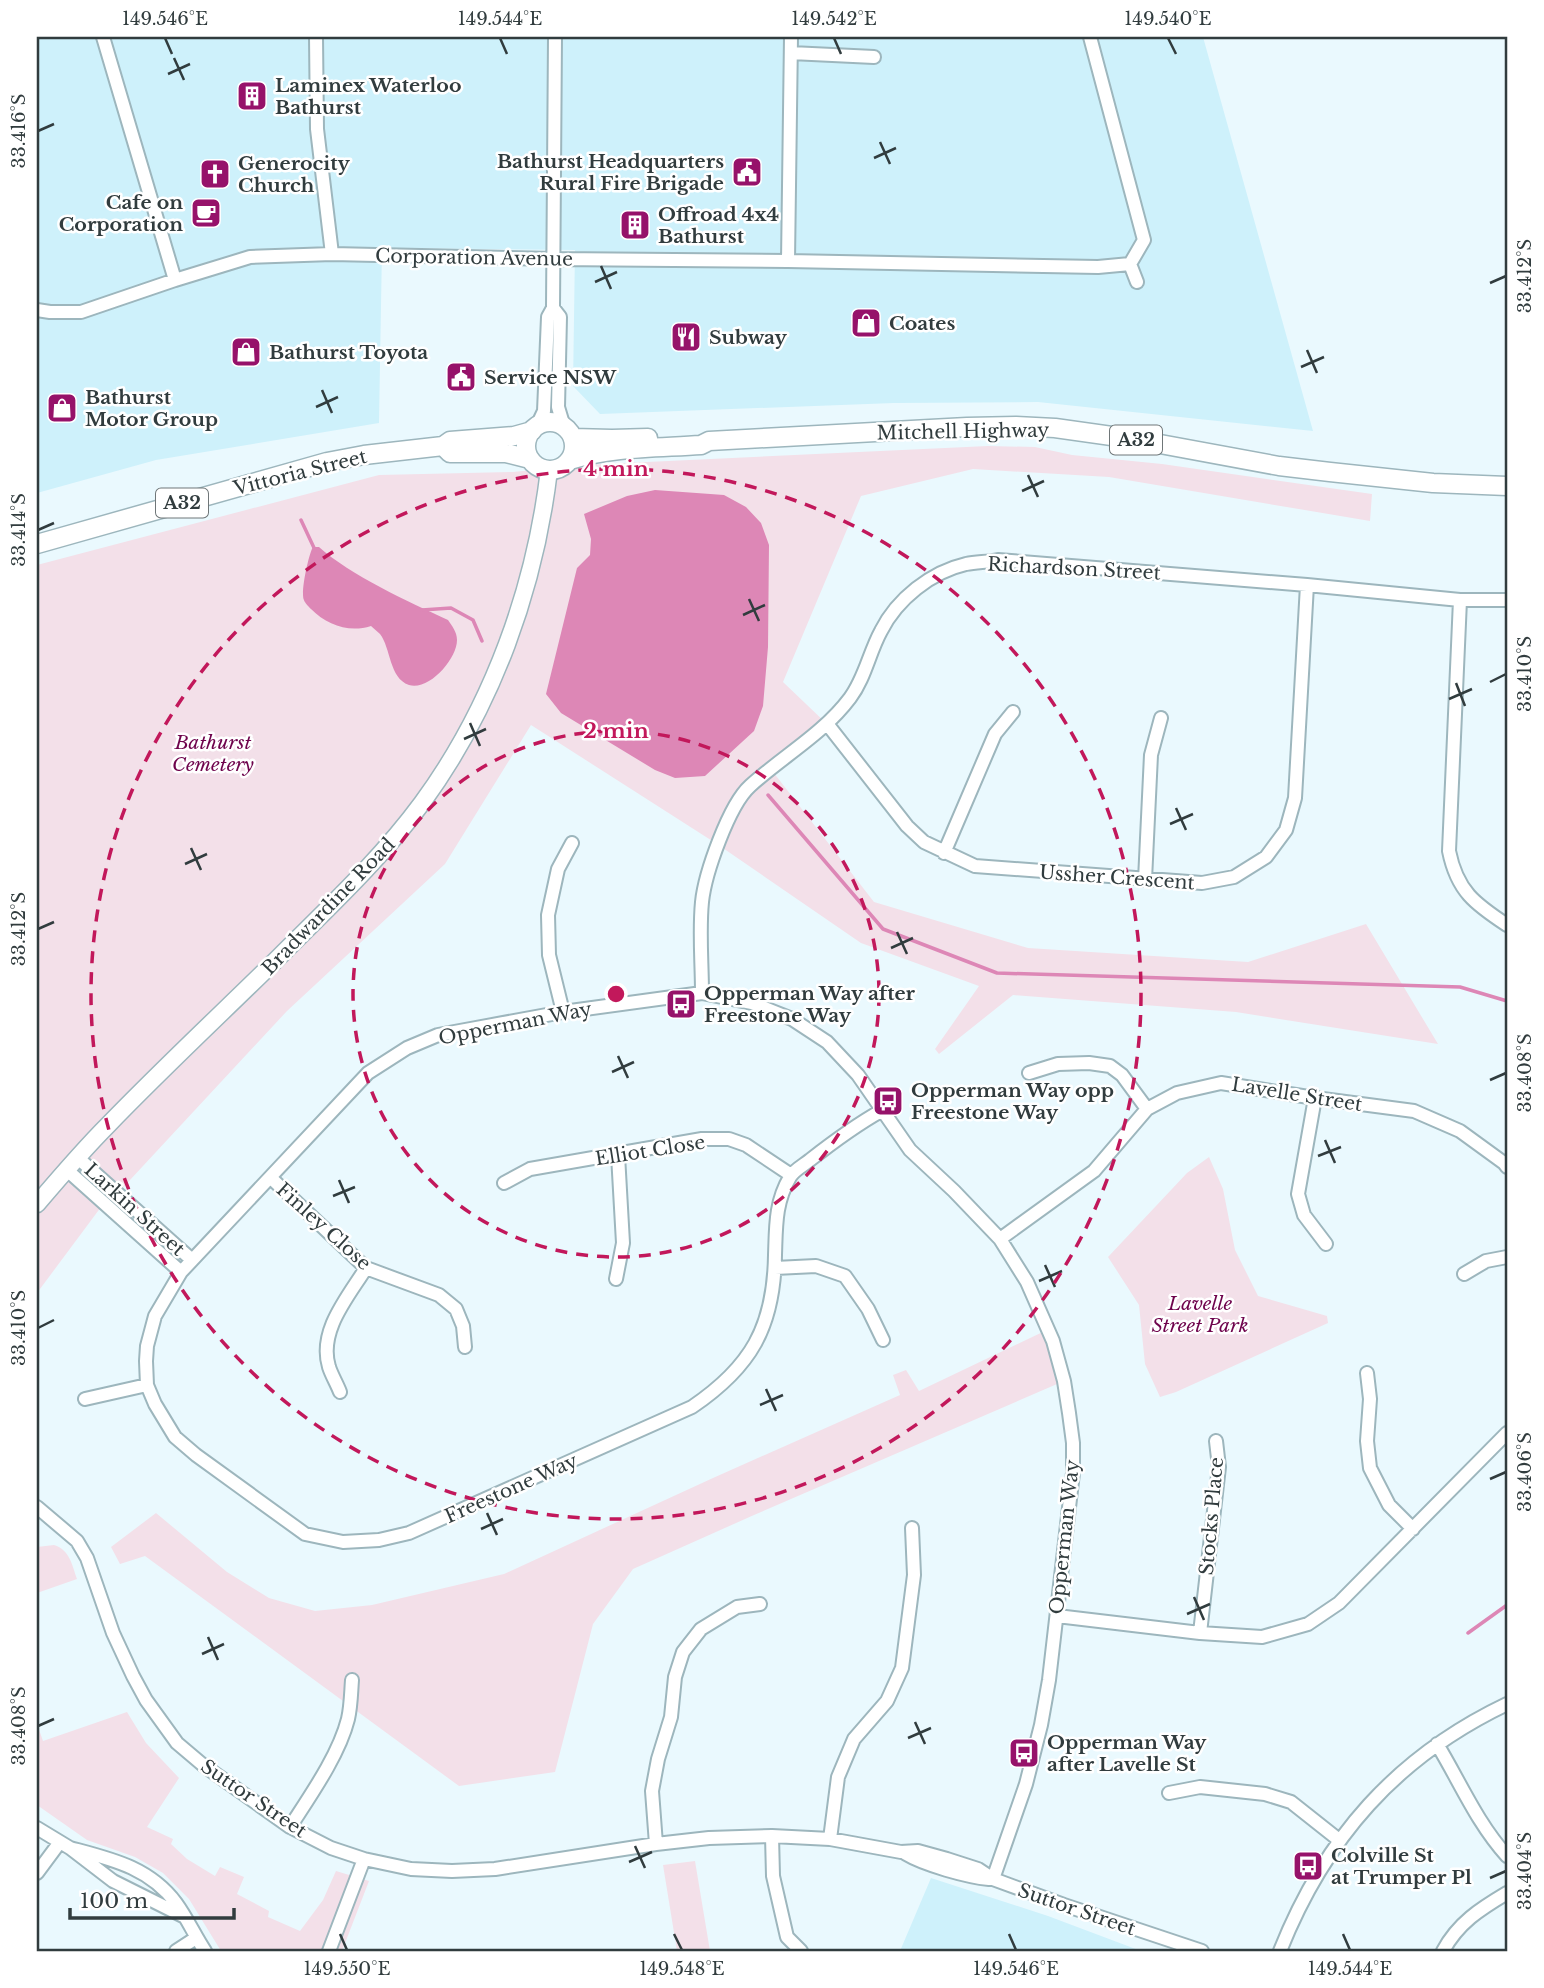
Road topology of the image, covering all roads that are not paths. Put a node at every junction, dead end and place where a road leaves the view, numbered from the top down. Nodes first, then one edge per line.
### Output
1 (103, 37) edge
2 (316, 37) edge
3 (555, 37) edge
4 (791, 37) edge
5 (1090, 37) edge
6 (790, 54) junction
7 (874, 57) dead end
8 (332, 254) junction
9 (554, 259) junction
10 (788, 261) junction
11 (1130, 264) junction
12 (175, 280) junction
13 (1137, 282) dead end
14 (553, 308) junction
15 (37, 310) edge
16 (534, 428) junction
17 (568, 432) junction
18 (709, 441) junction
19 (443, 446) junction
20 (530, 459) junction
21 (570, 460) junction
22 (549, 470) junction
23 (1507, 486) edge
24 (37, 544) edge
25 (1307, 585) junction
26 (1460, 600) junction
27 (1507, 600) edge
28 (1013, 712) dead end
29 (1161, 718) dead end
30 (828, 725) junction
31 (572, 843) dead end
32 (944, 853) junction
33 (1145, 880) junction
34 (1507, 925) edge
35 (702, 993) junction
36 (563, 1012) junction
37 (1029, 1073) dead end
38 (1314, 1098) junction
39 (1147, 1109) junction
40 (881, 1111) junction
41 (618, 1155) junction
42 (72, 1164) junction
43 (1507, 1167) edge
44 (791, 1175) junction
45 (271, 1178) junction
46 (504, 1183) dead end
47 (37, 1204) edge
48 (1000, 1238) junction
49 (1326, 1244) dead end
50 (1507, 1257) edge
51 (192, 1260) junction
52 (366, 1268) junction
53 (775, 1268) junction
54 (181, 1272) junction
55 (1464, 1274) dead end
56 (616, 1279) dead end
57 (883, 1340) dead end
58 (465, 1347) dead end
59 (1367, 1373) dead end
60 (147, 1385) junction
61 (340, 1392) dead end
62 (85, 1399) dead end
63 (1507, 1433) edge
64 (1216, 1441) dead end
65 (40, 1514) edge
66 (912, 1528) dead end
67 (1413, 1529) junction
68 (760, 1604) dead end
69 (1057, 1616) junction
70 (1200, 1633) junction
71 (352, 1680) dead end
72 (1507, 1704) edge
73 (1437, 1744) junction
74 (1169, 1793) dead end
75 (290, 1827) junction
76 (37, 1828) edge
77 (772, 1836) junction
78 (830, 1839) junction
79 (1339, 1840) junction
80 (656, 1844) junction
81 (65, 1845) junction
82 (1507, 1856) edge
83 (364, 1859) junction
84 (37, 1873) edge
85 (993, 1879) junction
86 (1507, 1893) edge
87 (185, 1917) junction
88 (196, 1938) junction
89 (1188, 1949) edge
90 (176, 1951) edge
91 (205, 1951) edge
92 (329, 1951) edge
93 (802, 1951) edge
94 (1202, 1951) edge
95 (1280, 1951) edge
96 (1443, 1951) edge

1 - 12 street
2 - 8 street
3 - 9 street
4 - 6 street
5 - 11 street
6 - 7 street
6 - 10 street
8 - 9 street, Corporation Avenue
8 - 12 street, Corporation Avenue
9 - 10 street, Corporation Avenue
9 - 14 street
10 - 11 street, Corporation Avenue
11 - 13 street
12 - 15 street, Corporation Avenue
14 - 16 street
14 - 17 street
16 - 17 highway, A32
16 - 19 highway, Vittoria Street / A32
16 - 20 highway
17 - 18 highway, Mitchell Highway / A32
17 - 21 highway
18 - 21 highway, Mitchell Highway / A32
18 - 23 highway, Mitchell Highway / A32
19 - 20 highway, Vittoria Street / A32
19 - 24 highway, Vittoria Street / A32
20 - 22 highway, A32
21 - 22 highway, A32
22 - 42 main road, Bradwardine Road
25 - 26 street, Richardson Street
25 - 30 street, Richardson Street
25 - 33 street, Ussher Crescent
26 - 27 street, Richardson Street
26 - 34 street
28 - 32 street
29 - 33 street
30 - 32 street, Ussher Crescent
30 - 35 street, Richardson Street
31 - 36 street
32 - 33 street, Ussher Crescent
35 - 36 street, Opperman Way
35 - 40 street, Opperman Way
36 - 45 street, Opperman Way
37 - 39 street
38 - 39 street, Lavelle Street
38 - 43 street, Lavelle Street
38 - 49 street
39 - 48 street, Lavelle Street
40 - 44 street, Freestone Way
40 - 48 street, Opperman Way
41 - 44 street, Elliot Close
41 - 46 street, Elliot Close
41 - 56 street
42 - 47 main road, Bradwardine Road
42 - 51 street, Larkin Street
42 - 54 street, Larkin Street
44 - 53 street, Freestone Way
45 - 51 street, Opperman Way
45 - 52 street, Finley Close
48 - 69 street, Opperman Way
50 - 55 street
51 - 54 street, Freestone Way
52 - 58 street, Finley Close
52 - 61 street
53 - 57 street
53 - 60 street, Freestone Way
54 - 60 street, Freestone Way
59 - 67 street
60 - 62 street
63 - 67 street
64 - 70 street, Stocks Place
65 - 75 street, Suttor Street
66 - 78 street
67 - 70 street
68 - 80 street
69 - 70 street
69 - 85 street, Opperman Way
71 - 75 street
72 - 73 street
73 - 79 street
73 - 82 street
74 - 79 street
75 - 83 street, Suttor Street
76 - 81 street
77 - 78 street, Suttor Street
77 - 80 street, Suttor Street
77 - 93 street
78 - 85 street, Suttor Street
79 - 95 street
80 - 83 street, Suttor Street
81 - 84 street
81 - 87 street
81 - 87 street
83 - 92 street
85 - 89 street, Suttor Street
86 - 96 street
87 - 88 street
88 - 90 street
88 - 91 street
89 - 94 street, Suttor Street

